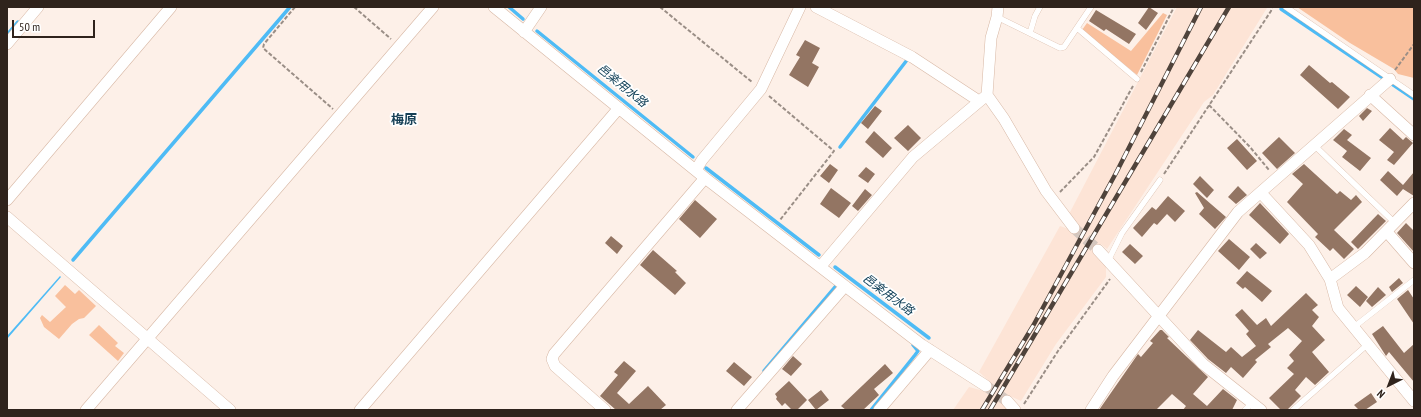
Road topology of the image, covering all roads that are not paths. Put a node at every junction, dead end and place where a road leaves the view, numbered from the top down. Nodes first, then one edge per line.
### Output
1 (38, 7) edge
2 (171, 7) edge
3 (433, 7) edge
4 (494, 7) edge
5 (540, 7) edge
6 (800, 7) edge
7 (816, 7) edge
8 (1040, 7) edge
9 (1091, 7) edge
10 (1286, 7) edge
11 (998, 12) edge
12 (1077, 28) junction
13 (524, 32) junction
14 (1030, 33) junction
15 (7, 44) edge
16 (1392, 75) junction
17 (1137, 79) road end
18 (1370, 95) junction
19 (1414, 95) edge
20 (983, 98) junction
21 (619, 108) junction
22 (1414, 135) edge
23 (1315, 146) junction
24 (700, 174) junction
25 (1160, 180) road end
26 (1261, 193) junction
27 (7, 200) edge
28 (1414, 203) edge
29 (7, 217) edge
30 (1395, 223) junction
31 (1074, 228) tunnel mouth
32 (1386, 232) junction
33 (1098, 250) tunnel mouth
34 (1108, 261) junction
35 (1414, 263) edge
36 (821, 266) junction
37 (1330, 279) junction
38 (1414, 280) edge
39 (845, 286) junction
40 (1158, 316) junction
41 (1354, 327) junction
42 (147, 338) junction
43 (1368, 344) junction
44 (930, 350) junction
45 (986, 386) tunnel mouth
46 (1007, 401) tunnel mouth
47 (1414, 401) edge
48 (1019, 408) edge
49 (1252, 408) edge
50 (86, 410) edge
51 (230, 410) edge
52 (360, 410) edge
53 (605, 410) edge
54 (737, 410) edge
55 (879, 410) edge
56 (1091, 410) edge
57 (1293, 410) edge

1 - 15 street
2 - 27 street
3 - 42 street
4 - 13 street
5 - 13 street
6 - 24 street
7 - 20 street
8 - 14 lane
9 - 12 lane
10 - 16 lane
11 - 14 lane
11 - 20 street
12 - 14 lane
12 - 17 lane
13 - 21 street
16 - 18 street
16 - 19 lane
18 - 22 street
18 - 23 street
20 - 31 street
20 - 36 street
21 - 24 street
21 - 52 street
23 - 26 street
23 - 30 lane
24 - 36 street
24 - 53 street
25 - 34 lane
26 - 37 street
26 - 40 street
28 - 30 street
29 - 42 street
30 - 32 street
32 - 35 street
32 - 37 street
33 - 34 street
34 - 40 street
36 - 39 street
37 - 41 street
38 - 41 lane
39 - 44 street
39 - 54 street
40 - 49 street
40 - 56 street
41 - 43 street
42 - 50 street
42 - 51 street
43 - 47 street
43 - 57 lane
44 - 45 street
44 - 55 street
46 - 48 street

